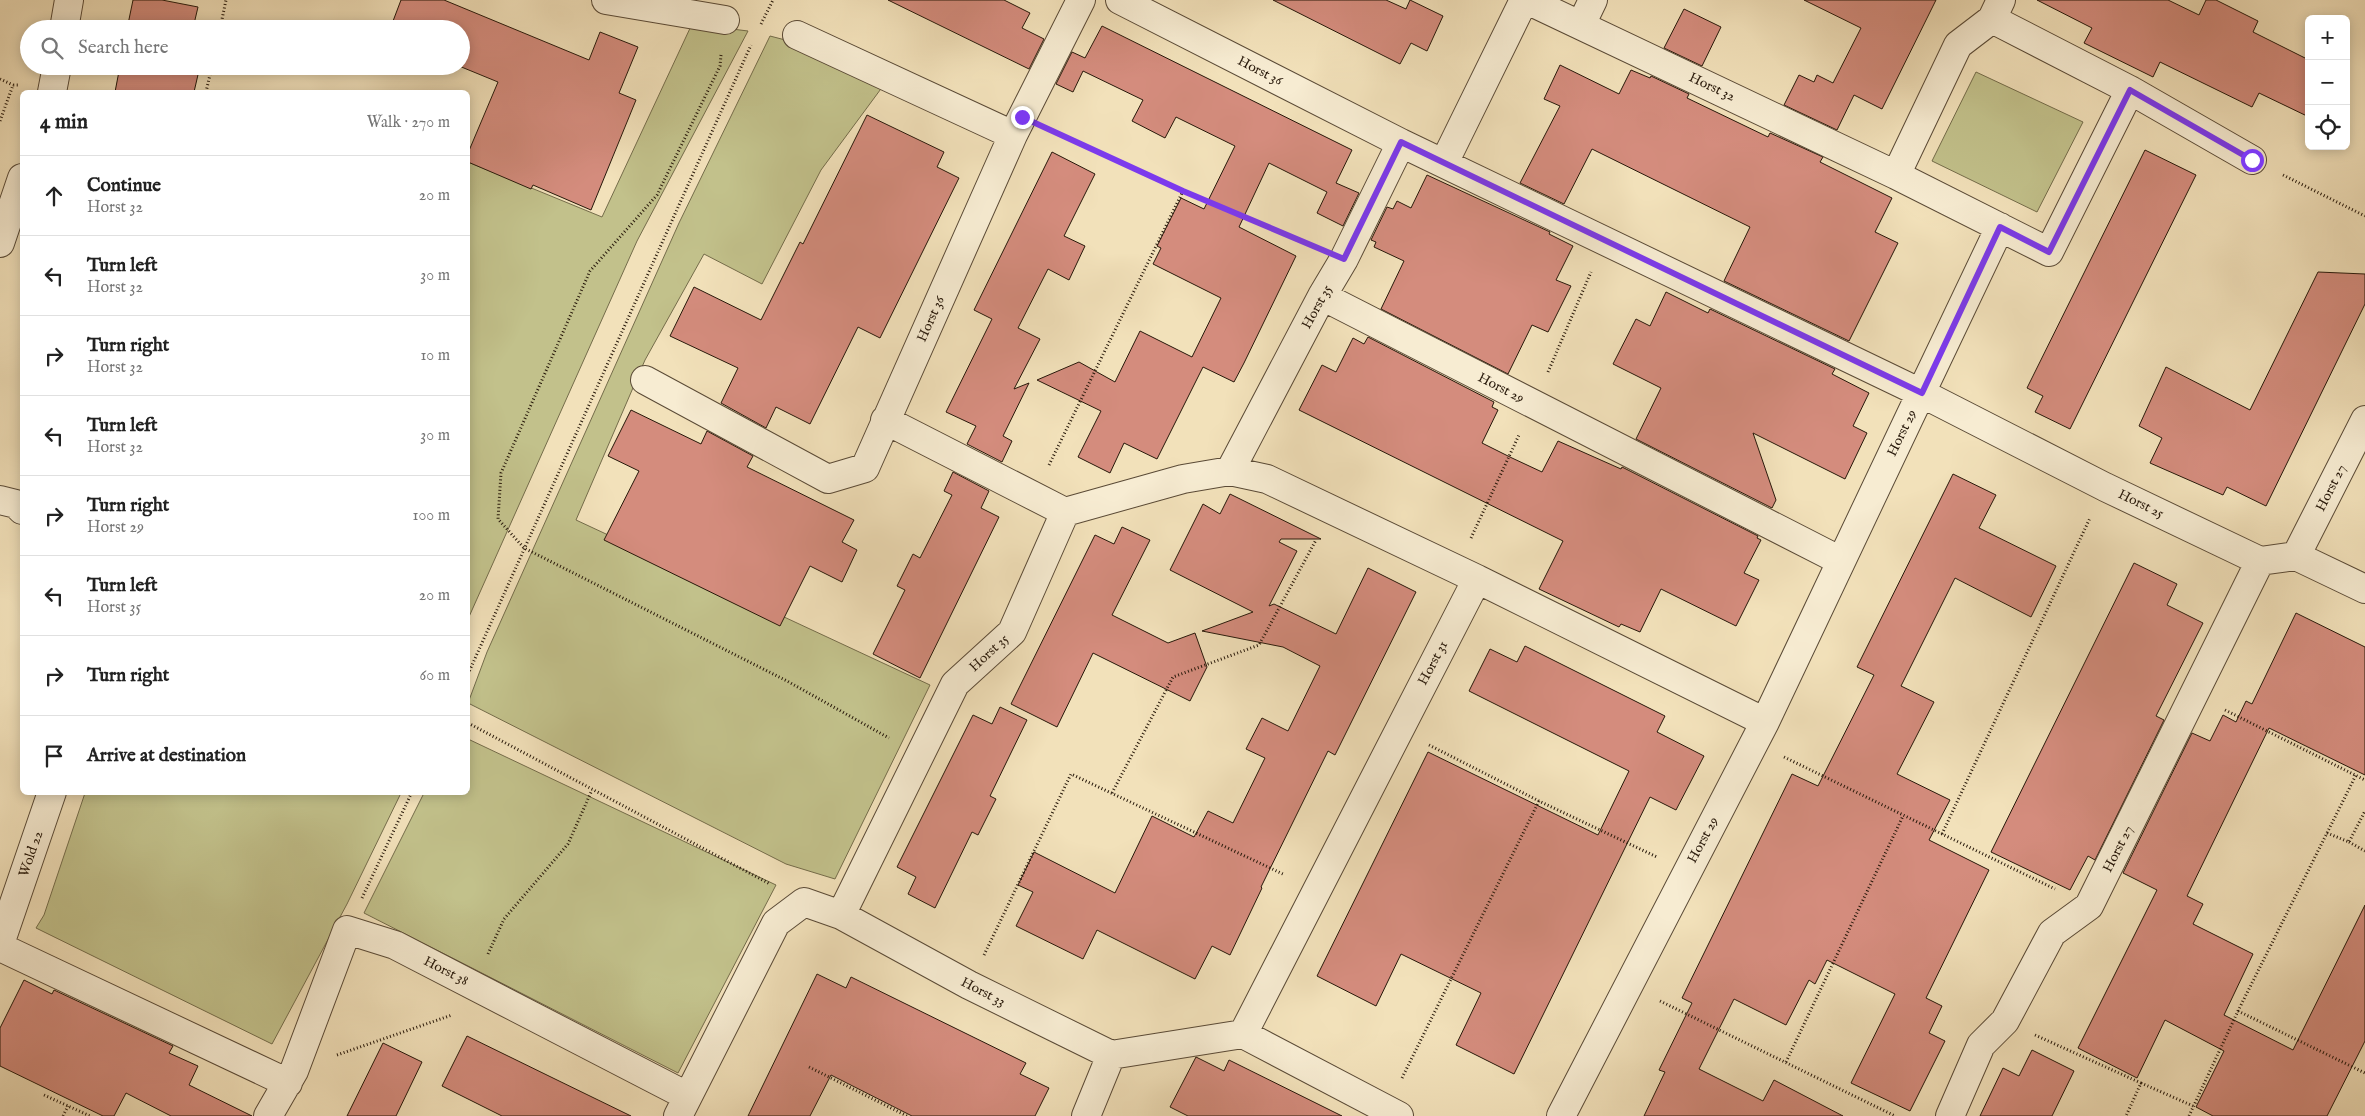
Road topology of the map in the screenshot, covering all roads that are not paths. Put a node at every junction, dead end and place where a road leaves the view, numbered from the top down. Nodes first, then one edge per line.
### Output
1 (69, 0) edge
2 (606, 0) edge
3 (1081, 0) edge
4 (1120, 0) edge
5 (1526, 0) edge
6 (1593, 0) edge
7 (1996, 10) edge
8 (66, 20) edge
9 (725, 20) road end
10 (1581, 25) junction
11 (797, 35) dead end
12 (55, 75) edge
13 (52, 90) edge
14 (2130, 90) junction
15 (1017, 126) junction
16 (1401, 142) junction
17 (2252, 160) road end
18 (1444, 163) junction
19 (1896, 175) junction
20 (20, 184) edge
21 (2000, 227) junction
22 (0, 243) edge
23 (1322, 296) junction
24 (645, 380) dead end
25 (1922, 393) junction
26 (885, 420) junction
27 (2365, 420) edge
28 (1230, 472) junction
29 (0, 500) edge
30 (20, 508) edge
31 (1065, 512) junction
32 (2296, 556) junction
33 (1840, 561) junction
34 (2260, 561) junction
35 (1477, 579) junction
36 (2365, 589) edge
37 (1760, 732) junction
38 (51, 795) edge
39 (841, 915) junction
40 (0, 946) edge
41 (1243, 1034) junction
42 (1110, 1055) junction
43 (291, 1077) junction
44 (683, 1106) edge
45 (1393, 1112) edge
46 (268, 1116) edge
47 (1086, 1116) edge
48 (1561, 1116) edge
49 (1950, 1116) edge

1 - 8 street
2 - 9 street
3 - 15 street, Horst 36
4 - 16 street, Horst 36
5 - 10 street, Horst 32
5 - 18 street
6 - 10 street
7 - 14 street
7 - 19 street
10 - 19 street, Horst 32
11 - 15 street
12 - 13 street
14 - 17 street
14 - 21 street, Horst 32
15 - 26 street, Horst 36
16 - 18 street, Horst 29
16 - 23 street, Horst 35
18 - 25 street, Horst 29
19 - 21 street, Horst 32
20 - 22 street
21 - 25 street
23 - 28 street, Horst 35
23 - 33 street, Horst 29
24 - 26 street, Horst 36
25 - 33 street, Horst 29
25 - 34 street, Horst 25
26 - 31 street
27 - 32 street, Horst 27
28 - 31 street
28 - 35 street
29 - 30 street
31 - 39 street, Horst 35
32 - 34 street
32 - 36 street
33 - 37 street, Horst 29
34 - 49 street, Horst 27
35 - 37 street
35 - 41 street, Horst 31
37 - 48 street, Horst 29
38 - 40 street, Wold 22
39 - 42 street, Horst 33
39 - 44 street, Horst 33
40 - 43 street
41 - 42 street
41 - 45 street
42 - 47 street
43 - 44 street, Horst 38
43 - 46 street

